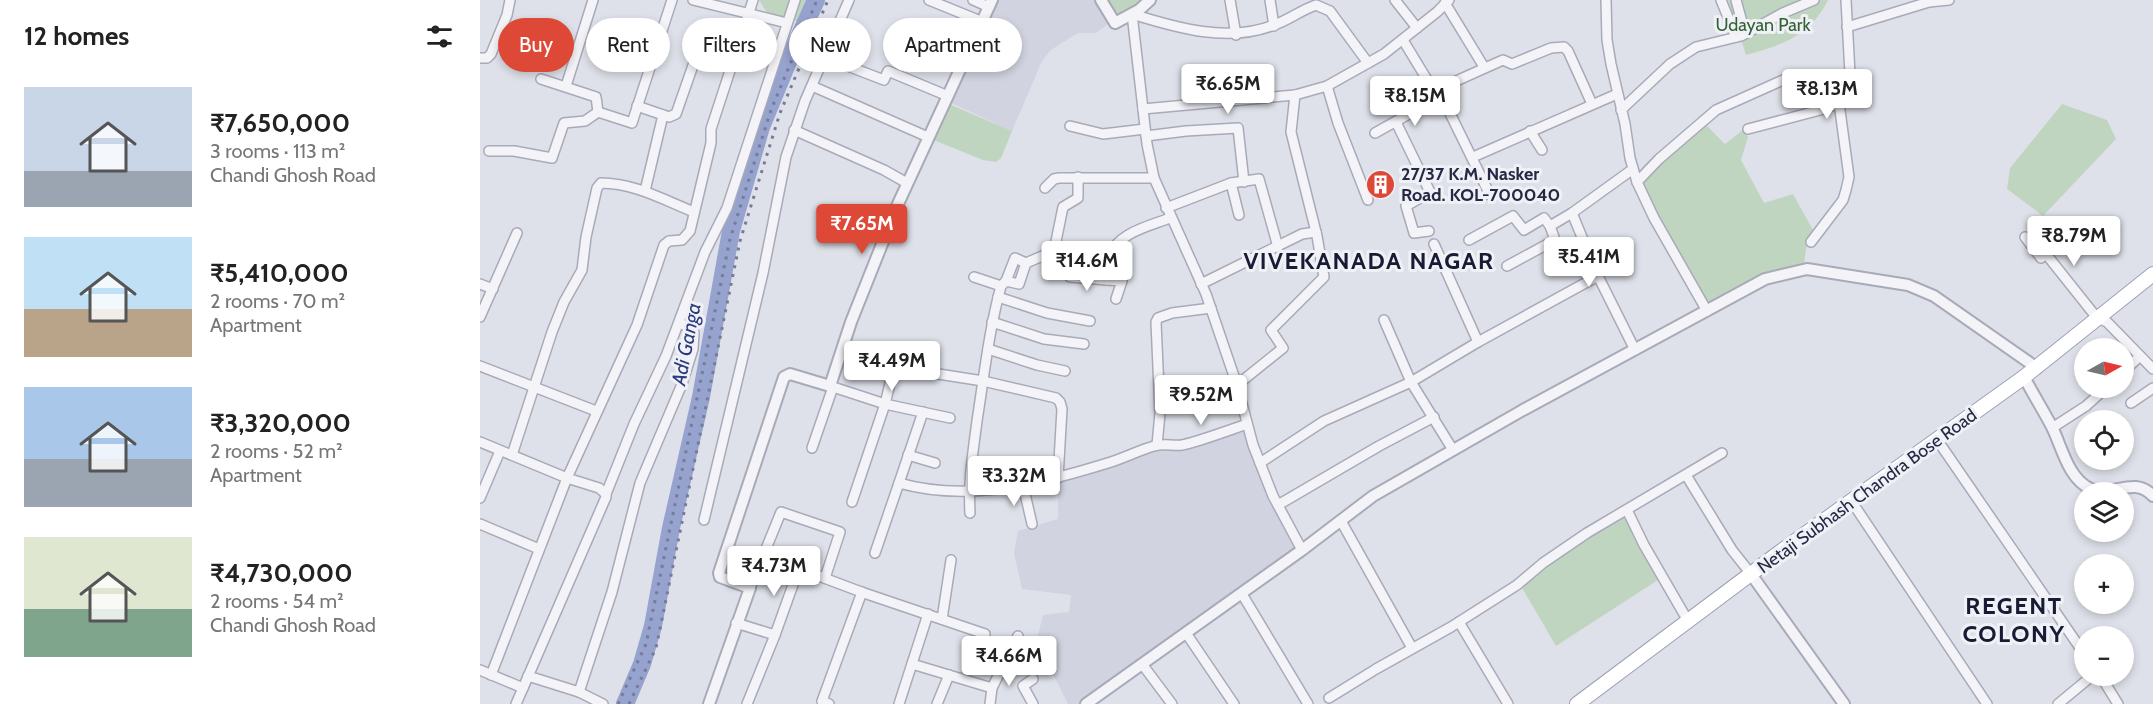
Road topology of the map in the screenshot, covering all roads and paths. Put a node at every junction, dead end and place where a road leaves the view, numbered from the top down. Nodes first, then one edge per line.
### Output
1 (510, 0) edge
2 (593, 0) edge
3 (672, 0) edge
4 (693, 0) edge
5 (753, 0) edge
6 (795, 0) edge
7 (849, 0) edge
8 (929, 0) edge
9 (973, 0) edge
10 (1101, 0) edge
11 (1150, 0) edge
12 (1230, 0) edge
13 (1270, 0) edge
14 (1395, 0) edge
15 (1606, 0) edge
16 (1722, 0) edge
17 (1736, 0) edge
18 (1814, 0) edge
19 (1846, 0) edge
20 (1949, 0) edge
21 (1937, 1) edge
22 (1447, 2) edge
23 (991, 4) edge
24 (749, 12) junction
25 (1132, 14) junction
26 (747, 18) edge
27 (841, 18) edge
28 (972, 18) edge
29 (984, 18) edge
30 (787, 23) junction
31 (1274, 26) junction
32 (1847, 27) junction
33 (1417, 28) junction
34 (1236, 35) junction
35 (1741, 35) junction
36 (1403, 40) junction
37 (480, 58) edge
38 (1368, 63) junction
39 (1484, 67) junction
40 (691, 72) edge
41 (729, 72) edge
42 (818, 72) edge
43 (863, 72) edge
44 (959, 72) edge
45 (541, 79) dead end
46 (1783, 80) dead end
47 (566, 86) junction
48 (1327, 86) junction
49 (812, 87) junction
50 (1439, 93) junction
51 (1617, 94) junction
52 (1295, 95) junction
53 (948, 96) junction
54 (1839, 103) junction
55 (1592, 104) junction
56 (637, 106) junction
57 (1143, 109) junction
58 (1621, 110) junction
59 (598, 112) junction
60 (663, 115) junction
61 (1396, 122) junction
62 (1070, 126) dead end
63 (1748, 129) dead end
64 (794, 130) junction
65 (1530, 131) junction
66 (1146, 132) junction
67 (1375, 133) dead end
68 (928, 137) junction
69 (1542, 150) dead end
70 (489, 151) dead end
71 (1473, 157) junction
72 (1634, 169) junction
73 (1078, 177) junction
74 (1154, 178) junction
75 (1244, 182) junction
76 (1637, 182) junction
77 (908, 183) junction
78 (1231, 183) junction
79 (1045, 188) dead end
80 (645, 191) junction
81 (1490, 195) dead end
82 (1368, 200) dead end
83 (694, 212) junction
84 (1168, 213) junction
85 (1572, 213) junction
86 (1239, 215) dead end
87 (1550, 226) junction
88 (1429, 231) dead end
89 (1316, 232) junction
90 (517, 233) dead end
91 (2025, 237) dead end
92 (1469, 240) dead end
93 (1812, 242) dead end
94 (1434, 244) dead end
95 (1278, 247) junction
96 (1054, 251) junction
97 (1109, 257) junction
98 (1508, 266) dead end
99 (2153, 274) edge
100 (1598, 276) junction
101 (974, 277) dead end
102 (1070, 277) dead end
103 (1107, 280) junction
104 (1003, 283) junction
105 (480, 284) edge
106 (1202, 284) junction
107 (493, 289) junction
108 (998, 297) junction
109 (1116, 300) dead end
110 (1211, 308) junction
111 (1707, 311) junction
112 (480, 317) edge
113 (2097, 318) junction
114 (1384, 320) dead end
115 (1090, 321) dead end
116 (679, 322) junction
117 (992, 322) junction
118 (1478, 342) junction
119 (1084, 344) dead end
120 (843, 346) junction
121 (988, 349) junction
122 (1635, 350) junction
123 (2140, 356) junction
124 (2134, 362) edge
125 (480, 366) edge
126 (894, 367) junction
127 (2037, 368) junction
128 (2153, 369) edge
129 (1065, 371) dead end
130 (2024, 377) junction
131 (983, 381) junction
132 (1411, 382) junction
133 (1237, 385) junction
134 (534, 386) junction
135 (831, 387) junction
136 (2153, 388) edge
137 (2095, 398) edge
138 (2131, 403) dead end
139 (885, 404) junction
140 (596, 411) junction
141 (922, 412) junction
142 (1434, 417) junction
143 (950, 418) dead end
144 (1247, 424) junction
145 (2052, 428) junction
146 (1938, 441) junction
147 (480, 442) edge
148 (1157, 445) junction
149 (812, 448) dead end
150 (1453, 450) junction
151 (500, 451) junction
152 (1722, 453) dead end
153 (512, 455) junction
154 (908, 455) junction
155 (935, 463) dead end
156 (1260, 463) junction
157 (1686, 475) junction
158 (567, 478) junction
159 (1058, 478) junction
160 (899, 483) junction
161 (1023, 485) junction
162 (968, 490) junction
163 (606, 494) junction
164 (2153, 496) edge
165 (480, 498) edge
166 (852, 502) dead end
167 (1852, 502) junction
168 (1278, 506) junction
169 (1627, 510) junction
170 (970, 513) dead end
171 (704, 520) dead end
172 (1341, 521) junction
173 (480, 524) edge
174 (1032, 524) dead end
175 (539, 549) junction
176 (1302, 550) junction
177 (874, 554) dead end
178 (763, 555) junction
179 (951, 560) dead end
180 (799, 568) junction
181 (1751, 574) junction
182 (825, 578) junction
183 (750, 588) junction
184 (862, 592) junction
185 (1242, 594) junction
186 (928, 614) junction
187 (942, 619) junction
188 (1688, 621) junction
189 (1459, 622) junction
190 (736, 623) junction
191 (1186, 633) junction
192 (986, 634) dead end
193 (775, 635) junction
194 (1018, 636) dead end
195 (2074, 639) edge
196 (1412, 648) junction
197 (912, 664) junction
198 (1142, 664) junction
199 (480, 670) edge
200 (491, 675) junction
201 (949, 675) junction
202 (528, 676) junction
203 (1033, 679) dead end
204 (2080, 686) edge
205 (2107, 686) edge
206 (522, 688) junction
207 (992, 688) junction
208 (579, 692) junction
209 (1329, 698) dead end
210 (824, 703) edge
211 (516, 704) edge
212 (603, 704) edge
213 (709, 704) edge
214 (747, 704) edge
215 (899, 704) edge
216 (938, 704) edge
217 (990, 704) edge
218 (1033, 704) edge
219 (1086, 704) edge
220 (1172, 704) edge
221 (1234, 704) edge
222 (1308, 704) edge
223 (1508, 704) edge
224 (1577, 704) edge
225 (1844, 704) edge
226 (1987, 704) edge
227 (2058, 704) edge
228 (2118, 704) edge

1 - 37 street
2 - 47 street
3 - 56 street
4 - 24 street
5 - 24 street
6 - 30 street
7 - 27 street
8 - 28 street
9 - 23 street
10 - 25 street
11 - 25 street
12 - 34 street
13 - 31 street
14 - 33 street
15 - 51 street
16 - 35 street
17 - 35 street
18 - 35 street
19 - 32 street
20 - 21 street
21 - 32 street
22 - 33 street
22 - 39 street
23 - 29 street
24 - 26 street
24 - 30 street
25 - 34 street
25 - 57 street
30 - 116 street
31 - 34 street
31 - 38 street
32 - 54 street
33 - 36 street
35 - 58 street
36 - 38 street
36 - 50 street
38 - 48 street
39 - 50 street
39 - 55 street
40 - 60 street
41 - 83 street
42 - 49 street
43 - 53 street
44 - 53 street
45 - 47 street
46 - 76 street
47 - 59 street
48 - 52 street
48 - 82 street
49 - 64 street
49 - 68 street
50 - 61 street
50 - 71 street
51 - 55 street
51 - 58 street
52 - 57 street
52 - 89 street
53 - 68 street
54 - 63 street
54 - 93 street
55 - 65 street
56 - 59 street
56 - 60 street
57 - 66 street
58 - 72 street
59 - 70 street
60 - 80 street
61 - 67 street
61 - 88 street
62 - 66 street
64 - 77 street
64 - 171 street
65 - 69 street
65 - 71 street
66 - 74 street
66 - 75 street
68 - 77 street
71 - 81 street
72 - 76 street
72 - 85 street
73 - 74 street
73 - 79 street
73 - 96 street
74 - 84 street
75 - 78 street
75 - 95 street
76 - 111 street
77 - 120 street
78 - 84 street
78 - 86 street
80 - 83 street
80 - 134 street
83 - 140 street
84 - 97 street
84 - 106 street
85 - 87 street
85 - 100 street
87 - 92 street
87 - 98 street
89 - 95 street
89 - 133 street
90 - 107 street
91 - 113 street
94 - 118 street
95 - 106 street
96 - 97 street
96 - 104 street
97 - 103 street
99 - 113 main road, Netaji Subhash Chandra Bose Road
100 - 118 street
100 - 122 street
101 - 104 street
102 - 103 street
103 - 109 street
104 - 108 street
105 - 107 street
106 - 110 street
107 - 112 street
108 - 115 street
108 - 117 street
110 - 133 street
110 - 148 street
111 - 122 street
111 - 127 street
113 - 123 street
113 - 127 main road, Netaji Subhash Chandra Bose Road
114 - 132 street
116 - 163 street
116 - 208 street
117 - 119 street
117 - 121 street
118 - 132 street
120 - 126 street
120 - 135 street
121 - 129 street
121 - 131 street
122 - 150 street
123 - 124 street
123 - 128 street
125 - 134 street
126 - 131 street
126 - 139 street
127 - 130 main road, Netaji Subhash Chandra Bose Road
130 - 145 street
130 - 146 main road, Netaji Subhash Chandra Bose Road
131 - 159 street
131 - 162 street
132 - 142 street
132 - 156 street
133 - 144 street
134 - 140 street
134 - 153 street
135 - 139 street
135 - 149 street
135 - 183 street
136 - 138 street
137 - 145 street
139 - 141 street
139 - 166 street
140 - 158 street
141 - 143 street
141 - 154 street
142 - 150 street
142 - 168 street
144 - 148 street
144 - 156 street
145 - 164 street
146 - 167 main road, Netaji Subhash Chandra Bose Road
146 - 195 street
147 - 151 street
148 - 159 street
150 - 172 street
151 - 153 street
151 - 165 street
152 - 157 street
153 - 158 street
154 - 155 street
154 - 160 street
156 - 168 street
157 - 169 street
157 - 181 street
158 - 163 street
158 - 175 street
159 - 161 street
160 - 162 street
160 - 177 street
161 - 162 street
161 - 174 street
162 - 170 street
163 - 202 street
167 - 181 main road, Netaji Subhash Chandra Bose Road
167 - 226 street
168 - 176 street
169 - 188 street
169 - 189 street
172 - 176 street
172 - 196 street
173 - 175 street
175 - 200 street
176 - 185 street
178 - 180 street
178 - 182 street
178 - 183 street
179 - 187 street
180 - 182 street
180 - 193 street
181 - 188 main road, Netaji Subhash Chandra Bose Road
181 - 225 street
182 - 184 street
183 - 190 street
184 - 186 street
184 - 210 street
185 - 191 street
185 - 222 street
186 - 187 street
186 - 197 street
187 - 192 street
188 - 224 main road, Netaji Subhash Chandra Bose Road
189 - 196 street
189 - 223 street
190 - 193 street
190 - 213 street
191 - 198 street
191 - 221 street
193 - 214 street
194 - 207 street
196 - 209 street
197 - 201 street
197 - 215 street
198 - 219 street
198 - 220 street
199 - 200 street
200 - 206 street
201 - 207 street
201 - 216 street
202 - 206 street
202 - 208 street
203 - 218 street
204 - 227 street
205 - 228 street
206 - 211 street
207 - 217 street
208 - 212 street

